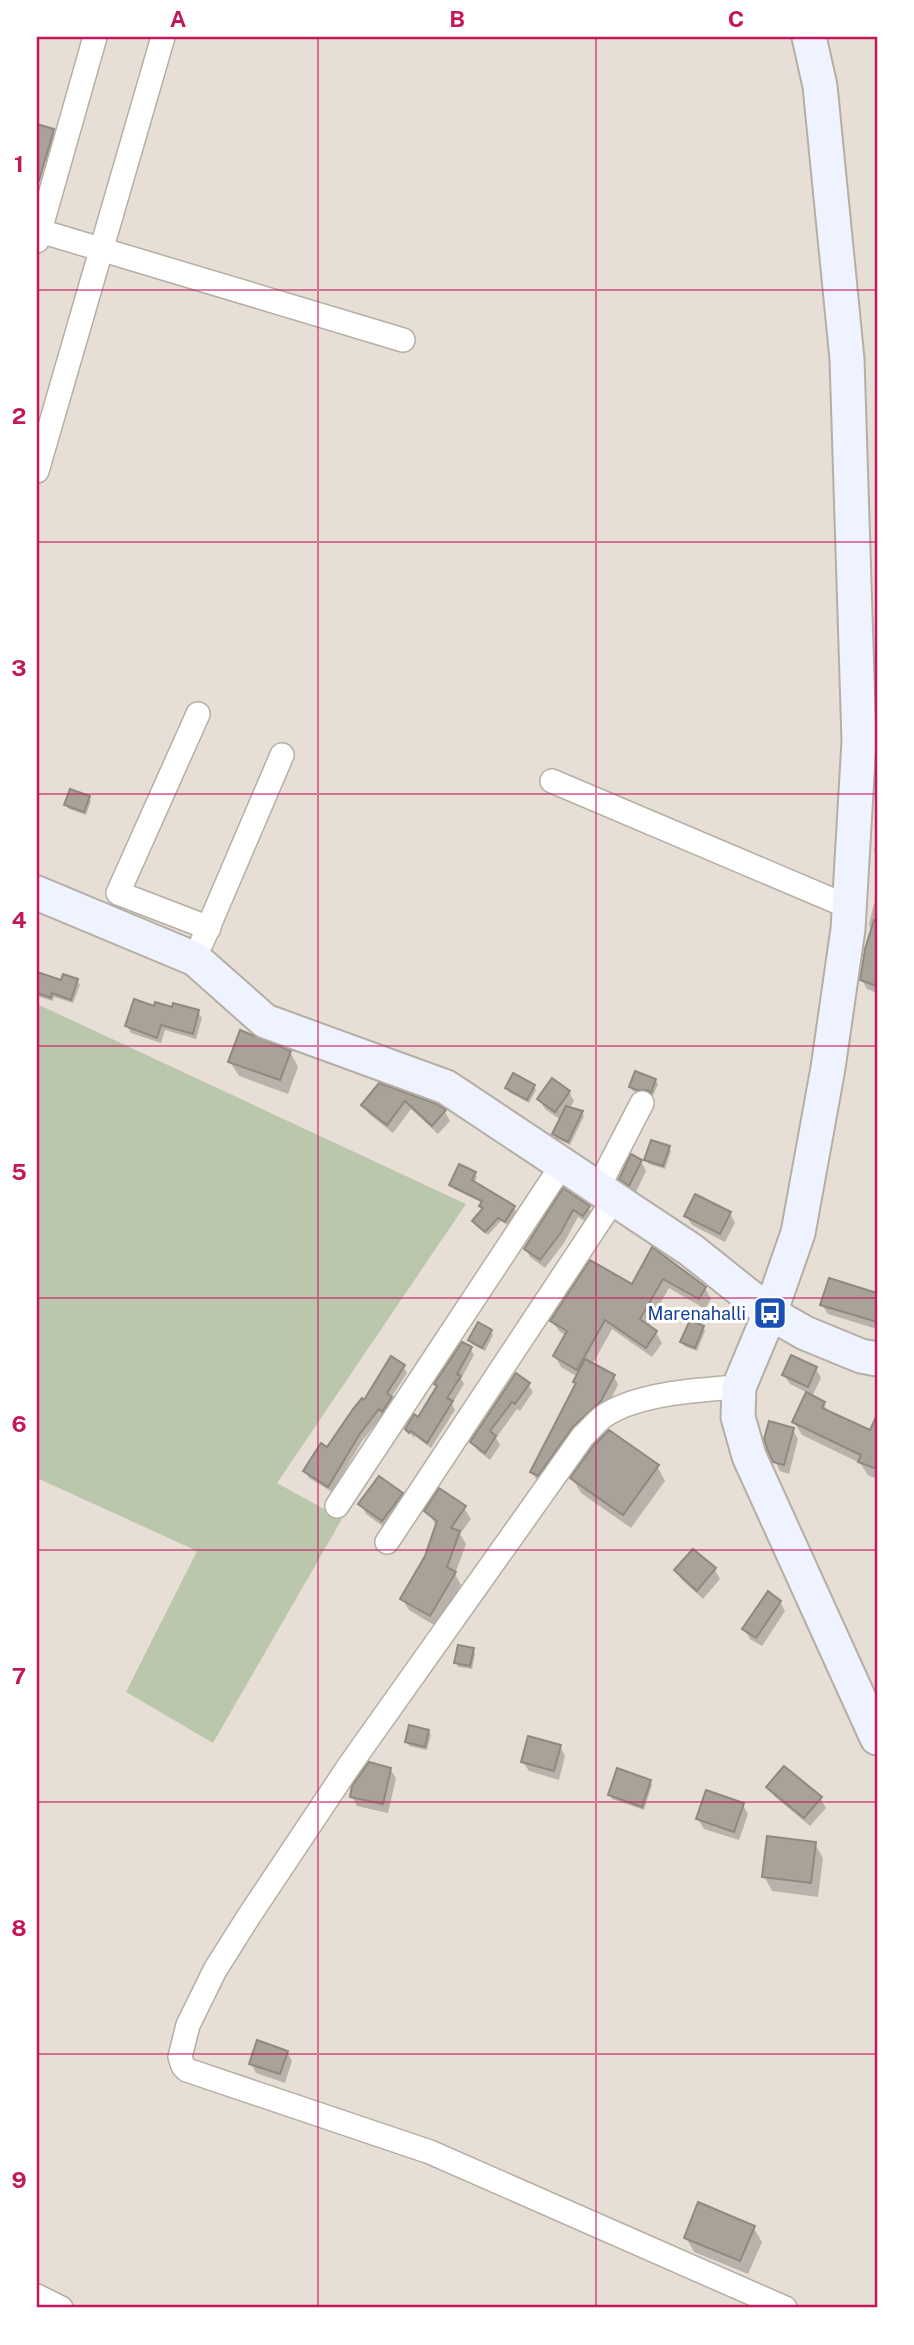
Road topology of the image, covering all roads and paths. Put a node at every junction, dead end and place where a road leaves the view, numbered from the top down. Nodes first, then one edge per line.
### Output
1 (95, 37) edge
2 (163, 37) edge
3 (809, 37) edge
4 (38, 236) edge
5 (101, 249) junction
6 (403, 340) dead end
7 (37, 471) edge
8 (198, 714) dead end
9 (282, 755) dead end
10 (552, 781) dead end
11 (37, 893) edge
12 (849, 907) junction
13 (209, 928) junction
14 (195, 959) junction
15 (642, 1103) dead end
16 (562, 1164) junction
17 (606, 1193) junction
18 (770, 1313) junction
19 (877, 1359) edge
20 (739, 1388) junction
21 (337, 1506) dead end
22 (387, 1542) dead end
23 (877, 1738) edge
24 (37, 2296) edge
25 (61, 2308) edge
26 (785, 2308) edge

1 - 4 street
2 - 5 street
3 - 12 main road
4 - 5 street
5 - 6 street
5 - 7 street
8 - 13 street
9 - 13 street
10 - 12 street
11 - 14 main road
12 - 18 main road
13 - 14 street
14 - 16 main road
15 - 17 street
16 - 17 main road
16 - 21 street
17 - 18 main road
17 - 22 street
18 - 19 main road
18 - 20 main road
20 - 23 main road
20 - 26 street
24 - 25 street

